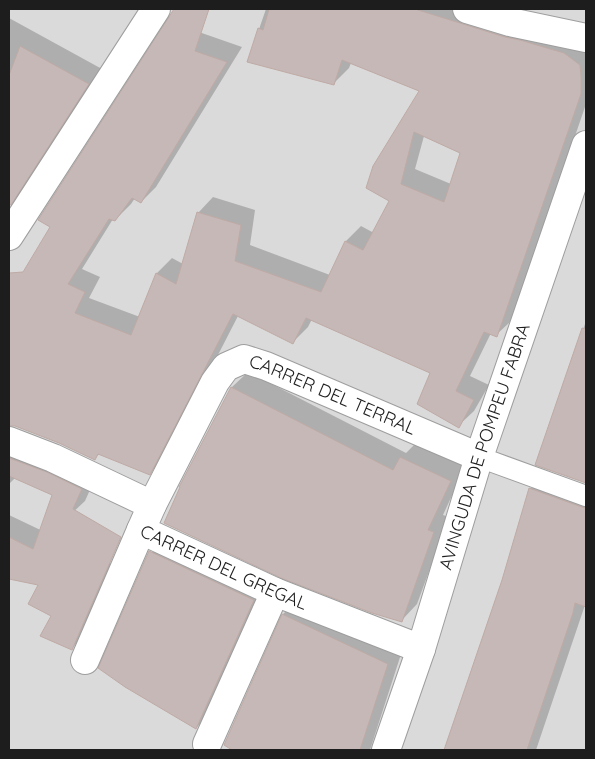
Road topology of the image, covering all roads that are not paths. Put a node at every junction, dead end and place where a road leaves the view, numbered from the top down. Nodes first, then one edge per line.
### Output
1 (156, 9) edge
2 (467, 9) edge
3 (586, 38) edge
4 (586, 145) edge
5 (9, 236) edge
6 (9, 442) edge
7 (479, 457) junction
8 (586, 496) edge
9 (152, 505) junction
10 (141, 530) junction
11 (275, 592) junction
12 (421, 649) junction
13 (85, 660) dead end
14 (207, 744) dead end
15 (386, 750) edge

1 - 5 street
2 - 3 street
4 - 7 street, AVINGUDA DE POMPEU FABRA
6 - 9 street, CARRER DEL GREGAL
7 - 8 street, CARRER DEL TERRAL
7 - 9 street, CARRER DEL TERRAL
7 - 12 street, AVINGUDA DE POMPEU FABRA
9 - 10 street, CARRER DEL GREGAL
10 - 11 street, CARRER DEL GREGAL
10 - 13 street
11 - 12 street, CARRER DEL GREGAL
11 - 14 street
12 - 15 street, AVINGUDA DE POMPEU FABRA

